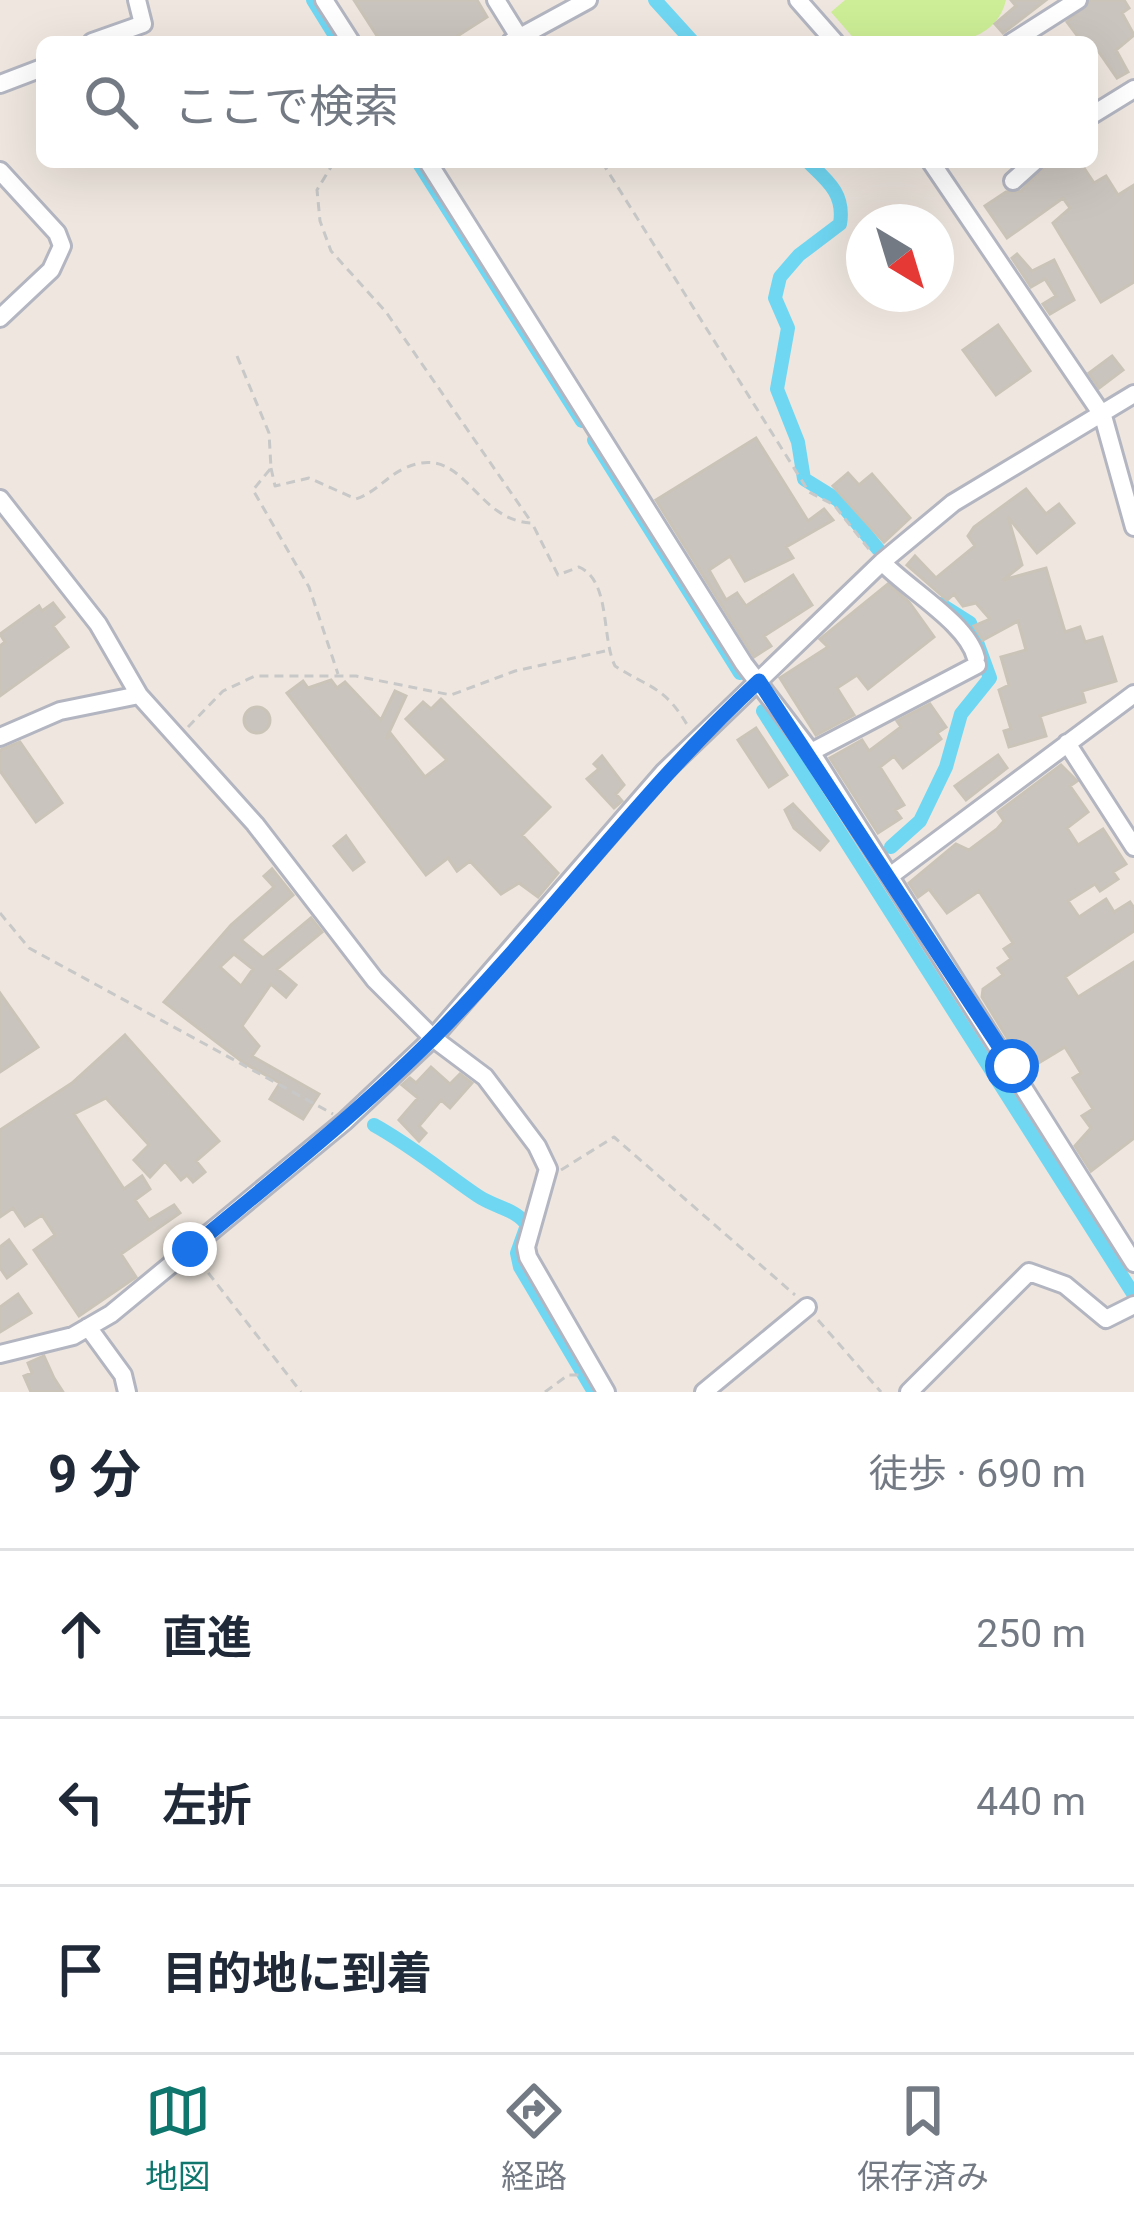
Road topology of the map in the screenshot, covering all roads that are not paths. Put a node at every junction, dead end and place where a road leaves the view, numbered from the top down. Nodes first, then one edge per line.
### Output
1 (137, 0) edge
2 (324, 0) edge
3 (496, 0) edge
4 (588, 0) edge
5 (798, 0) edge
6 (1078, 0) edge
7 (109, 36) edge
8 (347, 36) edge
9 (513, 36) edge
10 (522, 36) edge
11 (830, 36) edge
12 (1022, 36) edge
13 (36, 70) edge
14 (0, 84) edge
15 (1134, 89) edge
16 (1098, 112) edge
17 (432, 168) edge
18 (936, 168) edge
19 (1027, 168) edge
20 (0, 171) edge
21 (1013, 181) dead end
22 (0, 318) edge
23 (1134, 394) edge
24 (1103, 416) junction
25 (0, 500) edge
26 (1134, 527) edge
27 (882, 562) junction
28 (759, 681) junction
29 (1134, 694) edge
30 (140, 695) junction
31 (0, 736) edge
32 (1067, 743) junction
33 (811, 752) junction
34 (1134, 848) edge
35 (890, 876) junction
36 (433, 1038) junction
37 (1134, 1263) edge
38 (1132, 1306) edge
39 (807, 1307) road end
40 (88, 1328) junction
41 (0, 1354) edge
42 (601, 1384) edge
43 (127, 1392) edge
44 (704, 1392) edge
45 (909, 1392) edge

1 - 7 street
2 - 8 street
3 - 9 street
4 - 10 street
5 - 11 street
6 - 12 street
13 - 14 street
15 - 16 street
17 - 28 street
18 - 24 street
19 - 21 street
20 - 22 street
23 - 24 street
24 - 26 street
24 - 27 street
25 - 30 street
27 - 28 street
27 - 33 street
28 - 33 street
28 - 36 street
29 - 32 street
30 - 31 street
30 - 36 street
32 - 34 street
32 - 35 street
33 - 35 street
35 - 37 street
36 - 40 street
36 - 42 street
38 - 45 street
39 - 44 street
40 - 41 street
40 - 43 street

